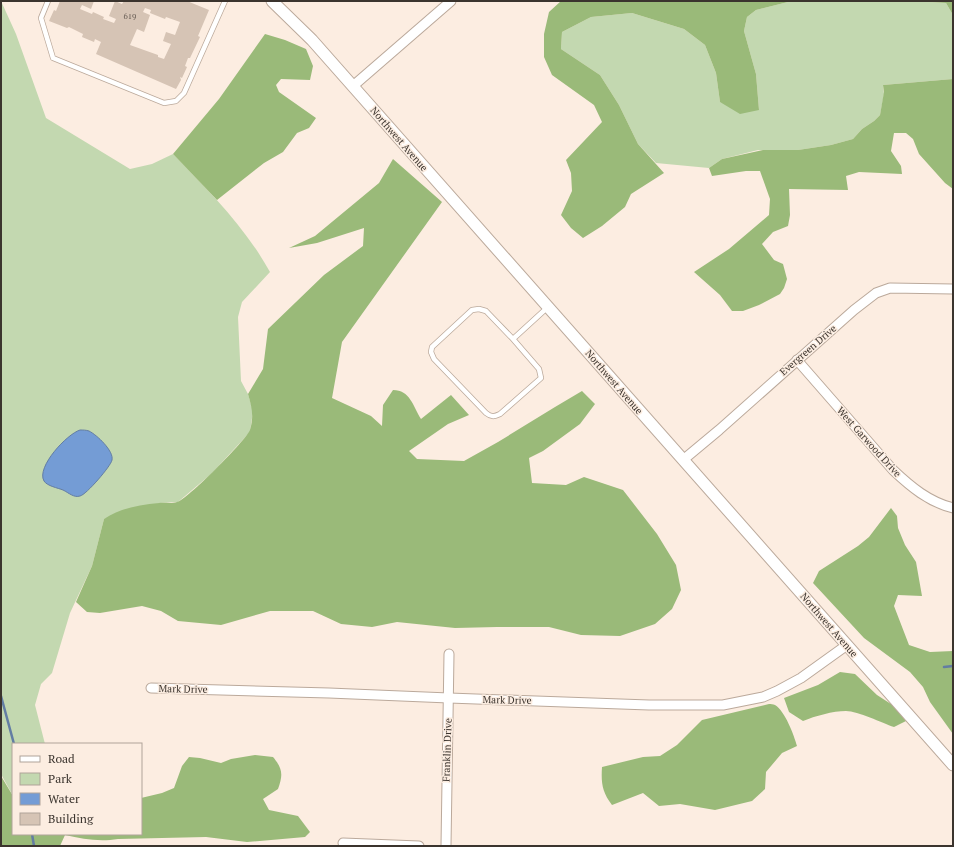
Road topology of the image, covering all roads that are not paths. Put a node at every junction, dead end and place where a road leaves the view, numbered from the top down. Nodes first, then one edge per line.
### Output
1 (48, 1) edge
2 (225, 1) edge
3 (272, 1) edge
4 (451, 1) edge
5 (352, 86) junction
6 (953, 289) edge
7 (548, 307) junction
8 (513, 339) junction
9 (797, 360) junction
10 (683, 460) junction
11 (953, 508) edge
12 (847, 645) junction
13 (449, 654) dead end
14 (151, 688) dead end
15 (448, 698) junction
16 (953, 765) edge
17 (343, 843) dead end
18 (418, 846) edge
19 (446, 846) edge

1 - 2 lane
3 - 5 street, Northwest Avenue
4 - 5 street
5 - 7 street, Northwest Avenue
6 - 9 street, Evergreen Drive
7 - 8 lane
7 - 10 street, Northwest Avenue
8 - 8 lane
9 - 10 street, Evergreen Drive
9 - 11 street, West Garwood Drive
10 - 12 street, Northwest Avenue
12 - 15 street, Mark Drive
12 - 16 street, Northwest Avenue
13 - 15 street, Franklin Drive
14 - 15 street, Mark Drive
15 - 19 street, Franklin Drive
17 - 18 street

